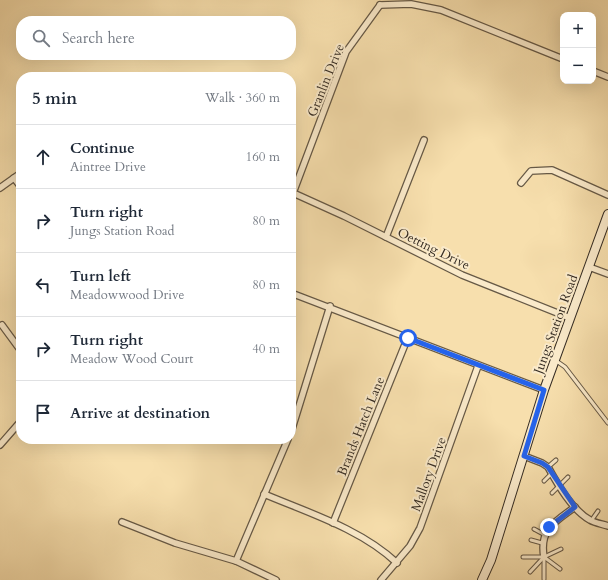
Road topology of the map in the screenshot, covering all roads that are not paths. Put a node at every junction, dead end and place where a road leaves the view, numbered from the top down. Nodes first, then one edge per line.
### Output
1 (379, 3) edge
2 (560, 58) edge
3 (596, 72) edge
4 (608, 77) edge
5 (424, 140) dead end
6 (14, 178) joint
7 (16, 181) edge
8 (296, 183) edge
9 (521, 183) dead end
10 (0, 188) edge
11 (296, 195) edge
12 (608, 195) edge
13 (608, 214) edge
14 (386, 237) junction
15 (589, 267) junction
16 (608, 274) edge
17 (296, 295) edge
18 (330, 306) junction
19 (570, 318) junction
20 (2, 326) dead end
21 (408, 338) junction
22 (16, 344) edge
23 (555, 360) junction
24 (478, 366) junction
25 (544, 390) junction
26 (296, 416) edge
27 (608, 423) edge
28 (16, 427) edge
29 (286, 444) edge
30 (0, 445) edge
31 (524, 456) junction
32 (556, 460) dead end
33 (548, 467) junction
34 (552, 474) junction
35 (568, 477) dead end
36 (544, 481) dead end
37 (559, 485) junction
38 (552, 493) dead end
39 (264, 494) junction
40 (575, 507) junction
41 (598, 510) dead end
42 (591, 521) junction
43 (122, 522) dead end
44 (333, 524) junction
45 (608, 526) edge
46 (534, 530) dead end
47 (545, 535) junction
48 (531, 540) dead end
49 (542, 543) junction
50 (561, 549) dead end
51 (523, 557) dead end
52 (544, 557) junction
53 (236, 560) junction
54 (397, 563) junction
55 (560, 569) dead end
56 (530, 572) dead end
57 (544, 579) dead end
58 (276, 580) edge
59 (381, 580) edge
60 (482, 580) edge

1 - 2 street, Granlin Drive
1 - 8 street, Granlin Drive
3 - 4 street
5 - 14 street
6 - 7 street
6 - 10 street
9 - 12 street
11 - 14 street, Oetting Drive
13 - 15 main road, Jungs Station Road
14 - 19 street, Oetting Drive
15 - 16 street
15 - 19 main road, Jungs Station Road
17 - 18 street
18 - 21 street
18 - 26 street
19 - 23 main road, Jungs Station Road
20 - 22 street
21 - 24 street
21 - 44 street, Brands Hatch Lane
23 - 25 main road, Jungs Station Road
23 - 27 lane
24 - 25 street
24 - 54 street, Mallory Drive
25 - 31 main road, Jungs Station Road
28 - 30 street
29 - 39 street
31 - 33 street
31 - 60 main road, Jungs Station Road
32 - 33 lane
33 - 34 street
34 - 36 lane
34 - 37 street
35 - 37 lane
37 - 38 lane
37 - 40 street
39 - 44 street
39 - 53 street
40 - 42 street
40 - 47 street
41 - 42 lane
42 - 45 street
43 - 53 street
44 - 54 street
46 - 47 lane
47 - 49 street
48 - 49 lane
49 - 52 street
50 - 52 lane
51 - 52 lane
52 - 55 lane
52 - 56 lane
52 - 57 lane
53 - 58 street
54 - 59 street, Mallory Drive

